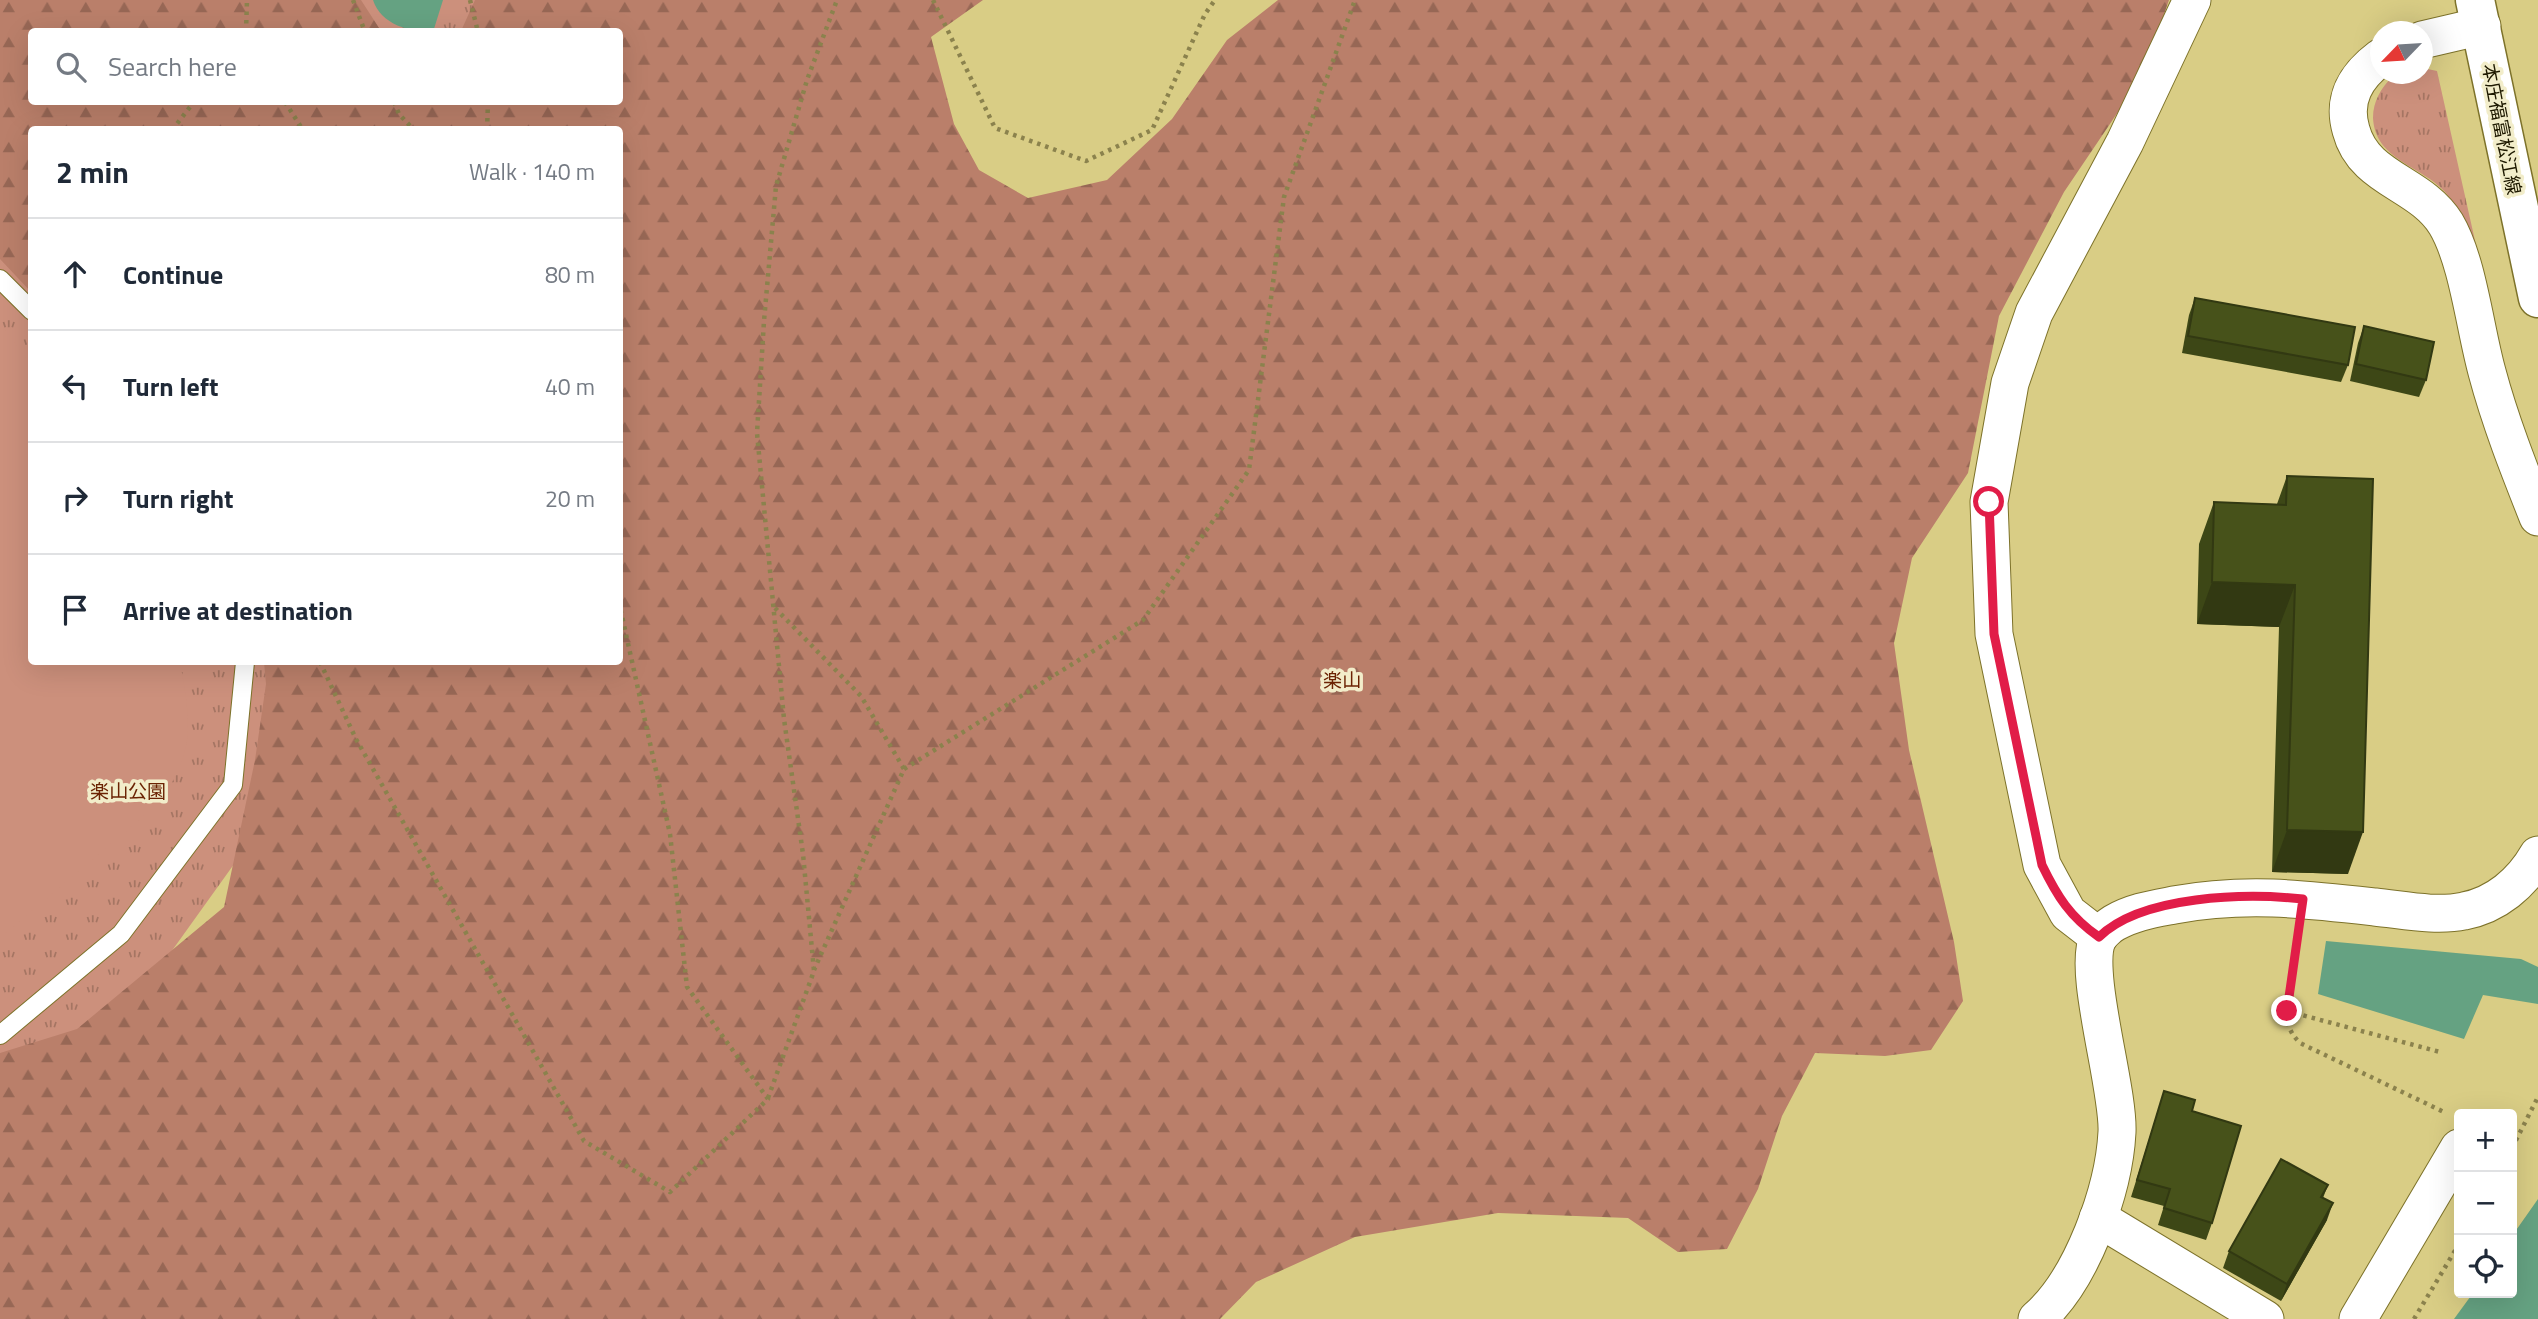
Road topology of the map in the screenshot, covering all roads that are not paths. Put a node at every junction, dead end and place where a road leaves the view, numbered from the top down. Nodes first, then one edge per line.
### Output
1 (2193, 0) edge
2 (2478, 13) edge
3 (2433, 35) edge
4 (2370, 69) edge
5 (0, 279) edge
6 (2538, 298) edge
7 (28, 307) edge
8 (2538, 517) edge
9 (245, 665) edge
10 (2538, 855) edge
11 (2099, 937) junction
12 (0, 1035) edge
13 (2454, 1156) edge
14 (2098, 1218) junction
15 (2037, 1319) edge
16 (2265, 1319) edge
17 (2358, 1319) edge

1 - 11 street
2 - 3 street
2 - 6 main road, 本庄福富松江線
4 - 8 street
5 - 7 lane
9 - 12 lane
10 - 11 street
11 - 14 street
13 - 17 street
14 - 15 street
14 - 16 street

